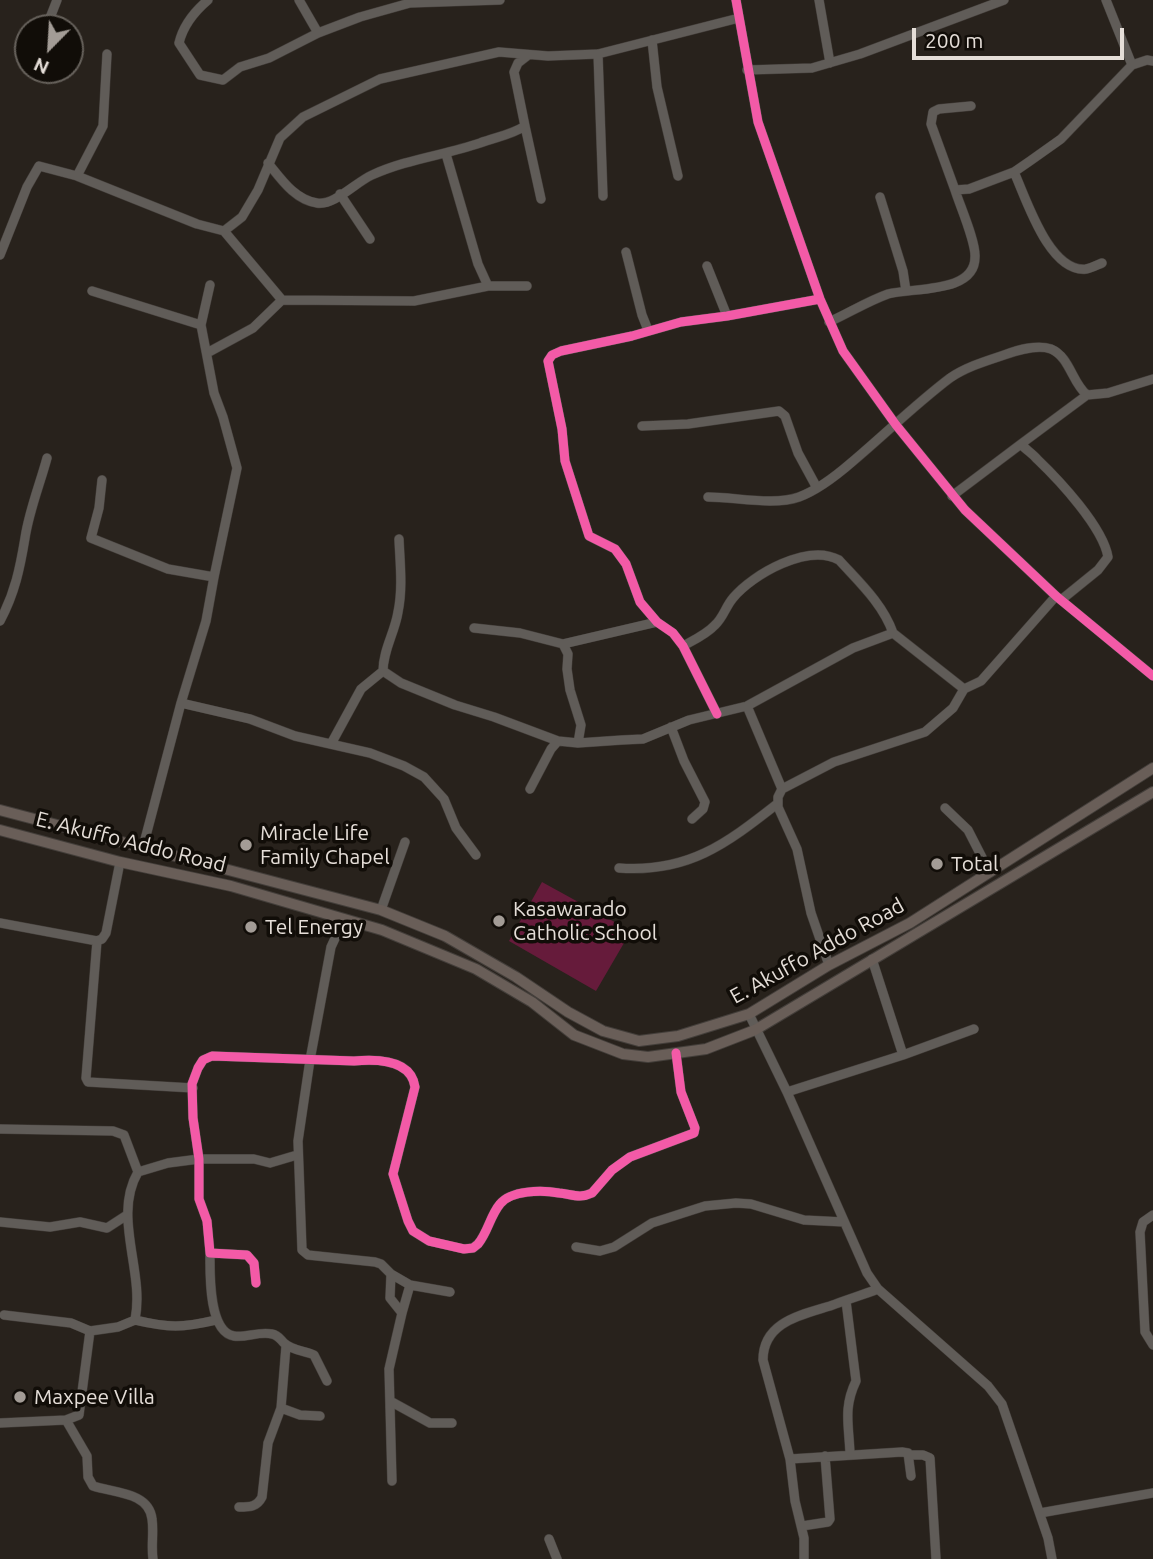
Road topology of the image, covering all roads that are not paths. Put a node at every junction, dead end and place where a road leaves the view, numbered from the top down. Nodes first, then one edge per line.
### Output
1 (208, 0) edge
2 (299, 0) edge
3 (500, 0) edge
4 (736, 0) edge
5 (819, 0) edge
6 (1004, 0) edge
7 (1106, 0) edge
8 (410, 1) edge
9 (482, 1) edge
10 (739, 18) junction
11 (318, 33) junction
12 (652, 40) junction
13 (107, 54) dead end
14 (598, 54) junction
15 (527, 56) junction
16 (1153, 61) edge
17 (830, 63) junction
18 (1132, 65) junction
19 (747, 70) junction
20 (971, 106) dead end
21 (525, 126) junction
22 (446, 154) junction
23 (268, 163) junction
24 (1014, 172) junction
25 (78, 176) junction
26 (678, 176) dead end
27 (956, 190) junction
28 (340, 194) junction
29 (603, 196) dead end
30 (880, 198) dead end
31 (541, 199) dead end
32 (224, 231) junction
33 (370, 239) dead end
34 (626, 252) dead end
35 (0, 255) edge
36 (1102, 263) dead end
37 (706, 266) dead end
38 (210, 285) dead end
39 (488, 286) junction
40 (527, 286) dead end
41 (92, 291) dead end
42 (906, 291) junction
43 (820, 299) junction
44 (282, 300) junction
45 (727, 316) junction
46 (829, 322) junction
47 (201, 325) junction
48 (648, 330) junction
49 (207, 353) junction
50 (1153, 379) edge
51 (1087, 395) junction
52 (896, 425) junction
53 (642, 426) dead end
54 (1021, 444) junction
55 (47, 458) dead end
56 (102, 480) dead end
57 (817, 488) junction
58 (952, 496) junction
59 (708, 497) dead end
60 (398, 539) dead end
61 (214, 577) junction
62 (1058, 598) junction
63 (0, 621) edge
64 (657, 622) junction
65 (474, 628) dead end
66 (893, 633) junction
67 (563, 644) junction
68 (684, 646) junction
69 (383, 671) junction
70 (1153, 676) edge
71 (964, 690) junction
72 (181, 703) junction
73 (747, 706) junction
74 (717, 714) junction
75 (671, 727) junction
76 (558, 741) junction
77 (578, 743) junction
78 (331, 744) junction
79 (1153, 768) edge
80 (530, 789) dead end
81 (782, 789) junction
82 (1153, 792) edge
83 (777, 804) junction
84 (945, 808) dead end
85 (0, 810) edge
86 (692, 819) dead end
87 (0, 830) edge
88 (405, 842) dead end
89 (143, 847) junction
90 (476, 855) dead end
91 (120, 862) junction
92 (620, 868) dead end
93 (989, 871) junction
94 (382, 910) junction
95 (344, 919) junction
96 (0, 923) edge
97 (97, 941) junction
98 (872, 959) junction
99 (829, 965) junction
100 (749, 1014) junction
101 (974, 1029) dead end
102 (755, 1030) junction
103 (676, 1053) junction
104 (903, 1055) junction
105 (310, 1059) junction
106 (194, 1088) junction
107 (787, 1092) junction
108 (0, 1129) edge
109 (297, 1155) junction
110 (199, 1159) junction
111 (138, 1172) junction
112 (127, 1215) junction
113 (1153, 1215) edge
114 (0, 1222) edge
115 (844, 1222) junction
116 (576, 1247) dead end
117 (210, 1253) junction
118 (391, 1274) junction
119 (256, 1283) dead end
120 (410, 1285) junction
121 (878, 1289) junction
122 (450, 1292) dead end
123 (846, 1301) junction
124 (402, 1313) junction
125 (5, 1315) dead end
126 (135, 1320) junction
127 (216, 1320) junction
128 (90, 1331) junction
129 (1153, 1345) edge
130 (286, 1346) junction
131 (327, 1381) dead end
132 (390, 1401) junction
133 (281, 1408) junction
134 (320, 1416) dead end
135 (66, 1420) junction
136 (0, 1423) edge
137 (452, 1423) dead end
138 (850, 1454) junction
139 (908, 1455) junction
140 (825, 1456) junction
141 (790, 1459) junction
142 (911, 1476) dead end
143 (392, 1481) dead end
144 (1153, 1493) edge
145 (239, 1507) dead end
146 (1040, 1513) junction
147 (802, 1527) junction
148 (549, 1539) dead end
149 (153, 1559) edge
150 (557, 1559) edge
151 (804, 1559) edge
152 (936, 1559) edge
153 (1052, 1559) edge

1 - 11 street
2 - 11 street
3 - 9 street
4 - 10 street
5 - 17 street
6 - 17 street
7 - 18 street
8 - 9 street
8 - 11 street
10 - 12 street
10 - 19 street
12 - 14 street
12 - 26 street
13 - 25 street
14 - 15 street
14 - 29 street
15 - 21 street
15 - 23 street
16 - 18 street
17 - 19 street
18 - 24 street
19 - 43 street
20 - 27 street
21 - 22 street
21 - 31 street
22 - 28 street
22 - 39 street
23 - 28 street
23 - 32 street
24 - 27 street
24 - 36 street
25 - 32 street
25 - 35 street
27 - 42 street
28 - 33 street
30 - 42 street
32 - 44 street
34 - 48 street
37 - 45 street
38 - 47 street
39 - 40 street
39 - 44 street
41 - 47 street
42 - 46 street
43 - 45 street
43 - 46 street
44 - 49 street
45 - 48 street
46 - 52 street
47 - 49 street
48 - 64 street
49 - 61 street
50 - 51 street
51 - 52 street
51 - 54 street
52 - 57 street
52 - 58 street
53 - 57 street
54 - 58 street
54 - 62 street
55 - 63 street
56 - 61 street
57 - 59 street
58 - 62 street
60 - 69 street
61 - 72 street
62 - 70 street
62 - 71 street
64 - 67 street
64 - 68 street
65 - 67 street
66 - 68 street
66 - 71 street
66 - 73 street
67 - 77 street
68 - 74 street
69 - 76 street
69 - 78 street
71 - 81 street
72 - 78 street
72 - 89 street
73 - 74 street
73 - 81 street
74 - 75 street
75 - 77 street
75 - 86 street
76 - 77 street
76 - 80 street
78 - 90 street
79 - 93 main road, E. Akuffo Addo Road
81 - 83 street
82 - 98 main road, E. Akuffo Addo Road
83 - 92 street
83 - 99 street
84 - 93 street
85 - 89 main road, E. Akuffo Addo Road
87 - 91 main road, E. Akuffo Addo Road
88 - 94 street
89 - 94 main road, E. Akuffo Addo Road
91 - 95 main road, E. Akuffo Addo Road
91 - 97 street
93 - 99 main road, E. Akuffo Addo Road
94 - 100 main road, E. Akuffo Addo Road
95 - 103 main road, E. Akuffo Addo Road
95 - 105 street
96 - 97 street
97 - 106 street
98 - 102 main road, E. Akuffo Addo Road
98 - 104 street
99 - 100 main road, E. Akuffo Addo Road
100 - 102 street
101 - 104 street
102 - 103 main road, E. Akuffo Addo Road
102 - 107 street
103 - 105 street
104 - 107 street
105 - 106 street
105 - 109 street
106 - 110 street
107 - 115 street
108 - 111 street
109 - 110 street
109 - 118 street
110 - 111 street
110 - 117 street
111 - 112 street
112 - 114 street
112 - 126 street
113 - 129 street
115 - 116 street
115 - 121 street
117 - 119 street
117 - 127 street
118 - 120 street
118 - 124 street
120 - 122 street
120 - 124 street
121 - 123 street
121 - 146 street
123 - 138 street
123 - 141 street
124 - 132 street
125 - 128 street
126 - 127 street
126 - 128 street
127 - 130 street
128 - 135 street
130 - 131 street
130 - 133 street
132 - 137 street
132 - 143 street
133 - 134 street
133 - 145 street
135 - 136 street
135 - 149 street
138 - 139 street
138 - 140 street
139 - 142 street
139 - 152 street
140 - 141 street
140 - 147 street
141 - 147 street
144 - 146 street
146 - 153 street
147 - 151 street
148 - 150 street

